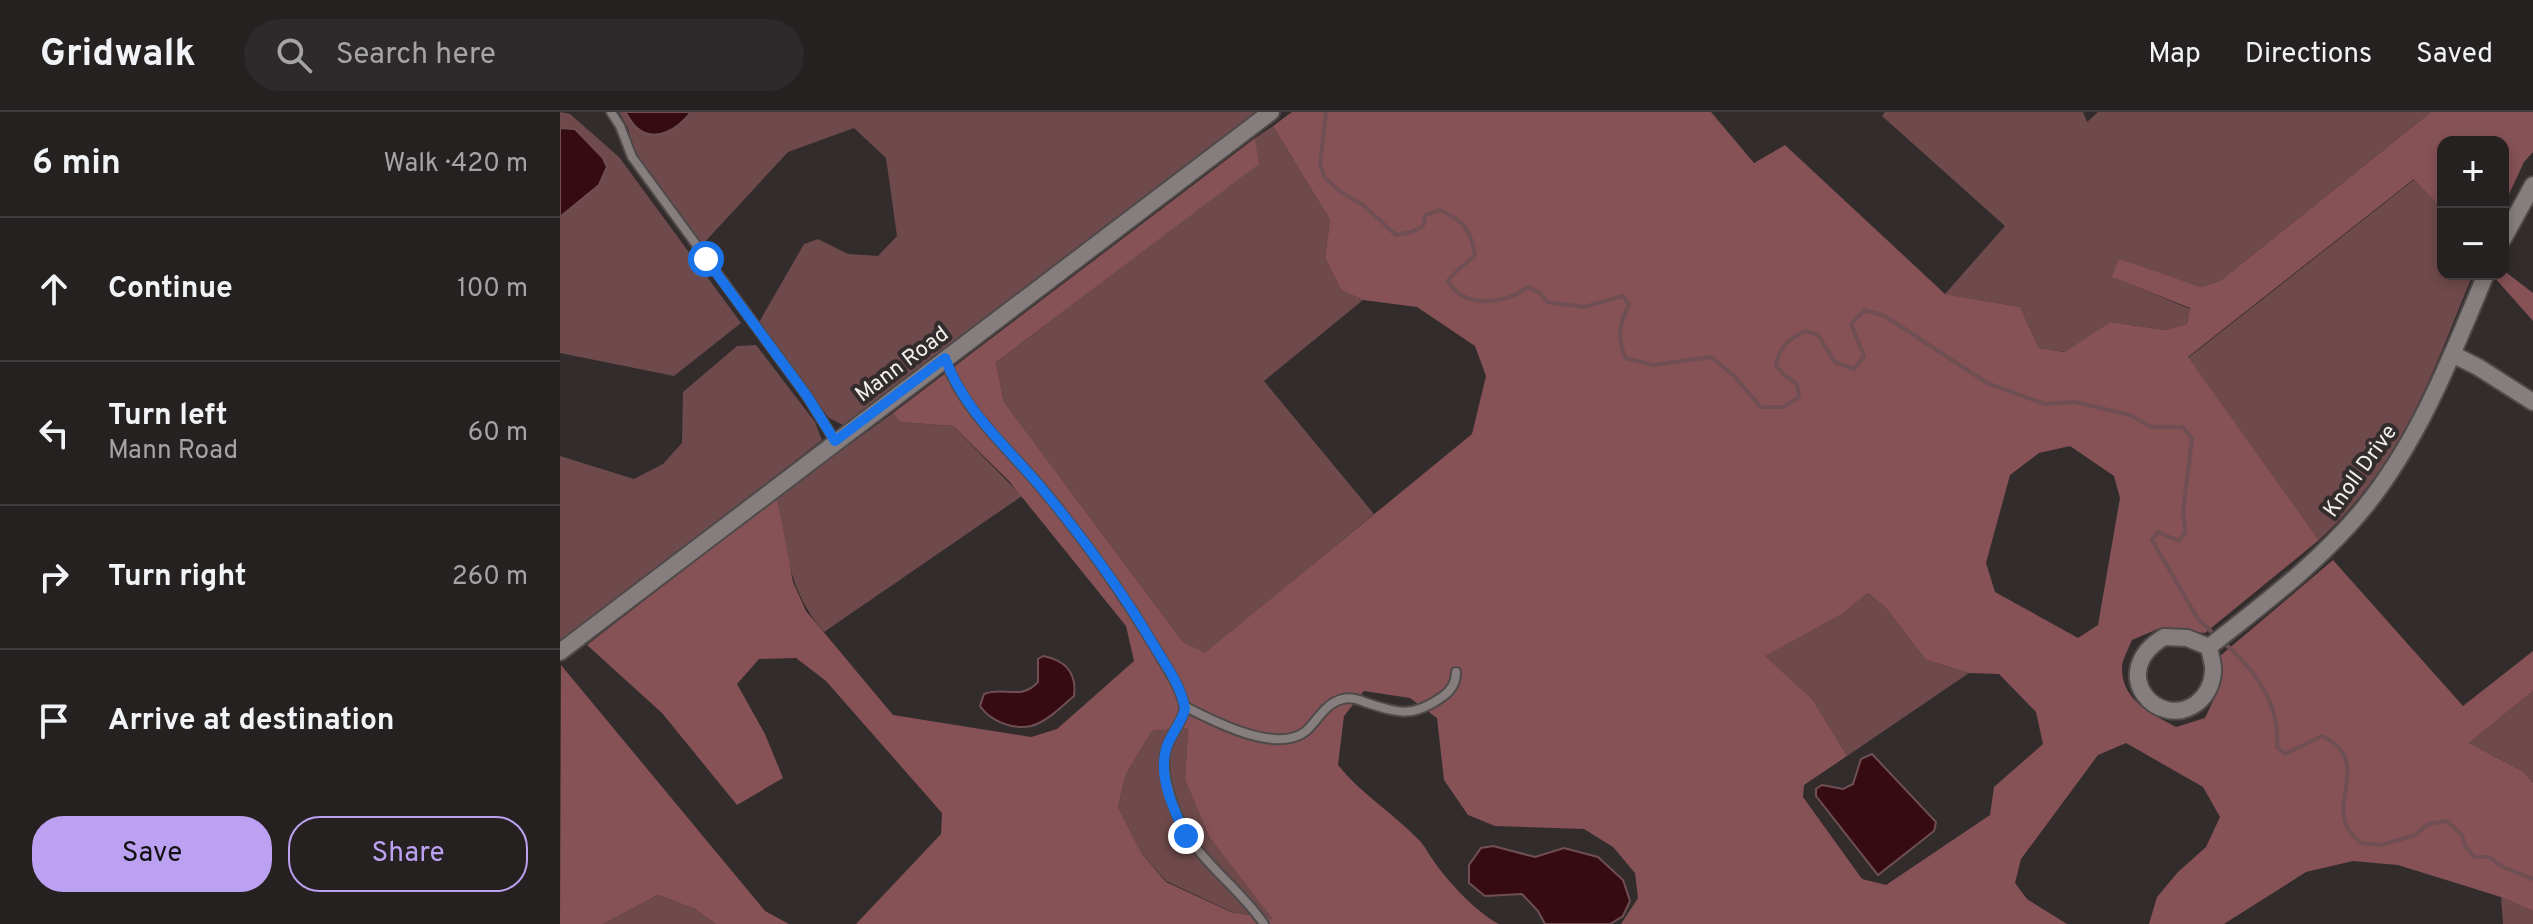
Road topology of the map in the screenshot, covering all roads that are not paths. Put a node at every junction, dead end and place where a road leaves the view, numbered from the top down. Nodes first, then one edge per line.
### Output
1 (611, 112) edge
2 (1263, 114) edge
3 (2533, 185) edge
4 (2509, 228) edge
5 (2483, 280) edge
6 (2452, 354) junction
7 (945, 358) junction
8 (2533, 402) edge
9 (835, 441) junction
10 (2209, 647) junction
11 (560, 652) edge
12 (1456, 672) dead end
13 (1184, 706) junction
14 (1264, 924) edge

1 - 9 lane
2 - 7 street, Mann Road
3 - 4 street
5 - 6 street, Knoll Drive
6 - 8 street
6 - 10 street, Knoll Drive
7 - 9 street, Mann Road
7 - 13 lane
9 - 11 street, Mann Road
10 - 10 street
12 - 13 lane
13 - 14 lane

